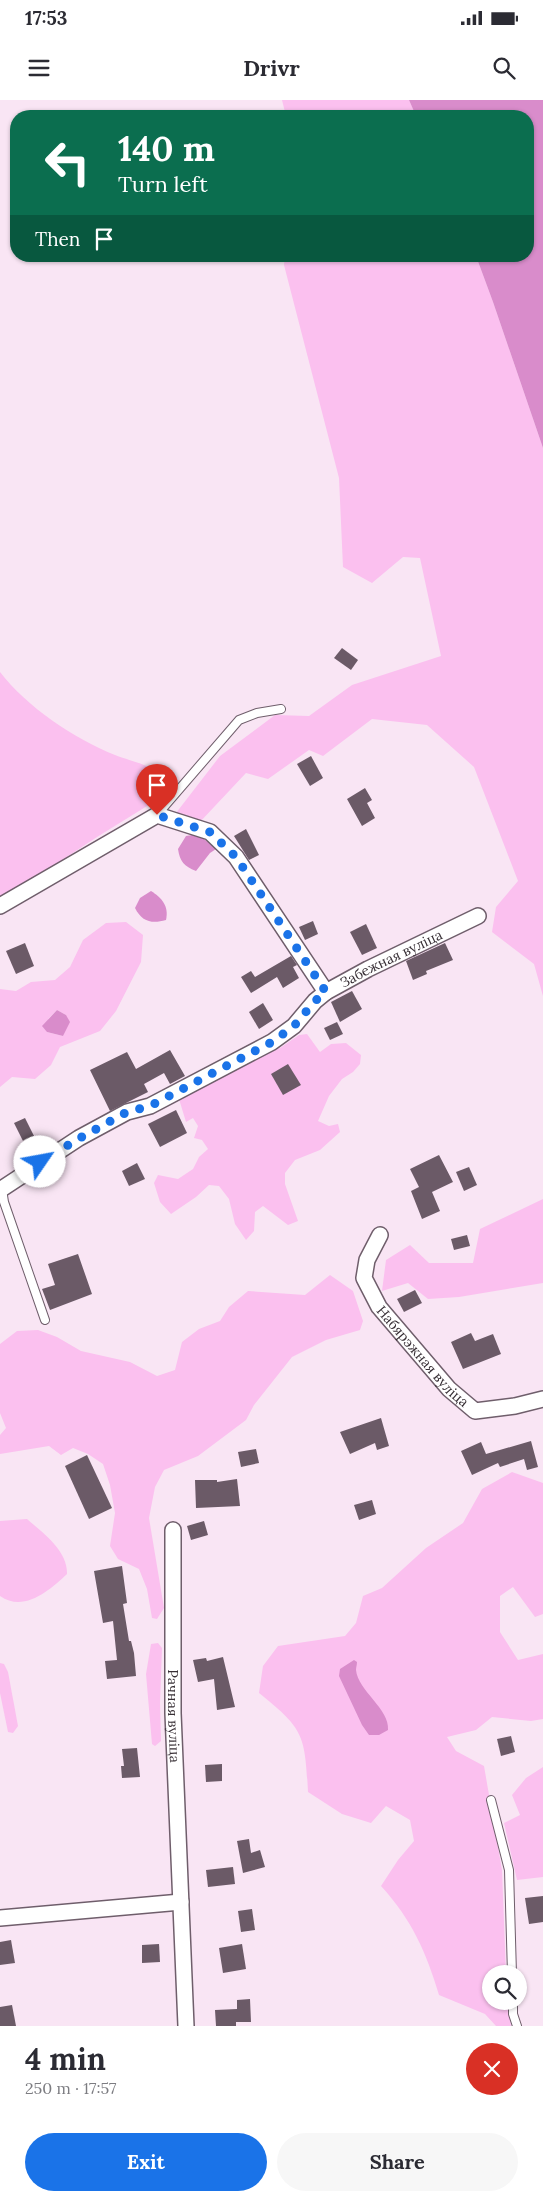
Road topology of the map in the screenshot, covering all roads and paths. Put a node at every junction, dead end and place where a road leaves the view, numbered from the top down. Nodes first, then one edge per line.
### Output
1 (281, 709) dead end
2 (157, 815) junction
3 (0, 906) edge
4 (478, 916) dead end
5 (326, 992) junction
6 (1, 1189) edge
7 (380, 1235) dead end
8 (45, 1320) dead end
9 (543, 1399) edge
10 (173, 1530) dead end
11 (491, 1800) dead end
12 (181, 1902) junction
13 (0, 1918) edge
14 (512, 1965) edge
15 (513, 2010) edge
16 (186, 2026) edge
17 (517, 2026) edge

1 - 2 lane
2 - 3 street
2 - 5 street
4 - 5 street, Забежная вуліца
5 - 6 street, Забежная вуліца
6 - 8 lane
7 - 9 street, Набярэжная вуліца
10 - 12 street, Рачная вуліца
11 - 14 lane
12 - 13 street
12 - 16 street, Рачная вуліца
15 - 17 lane

